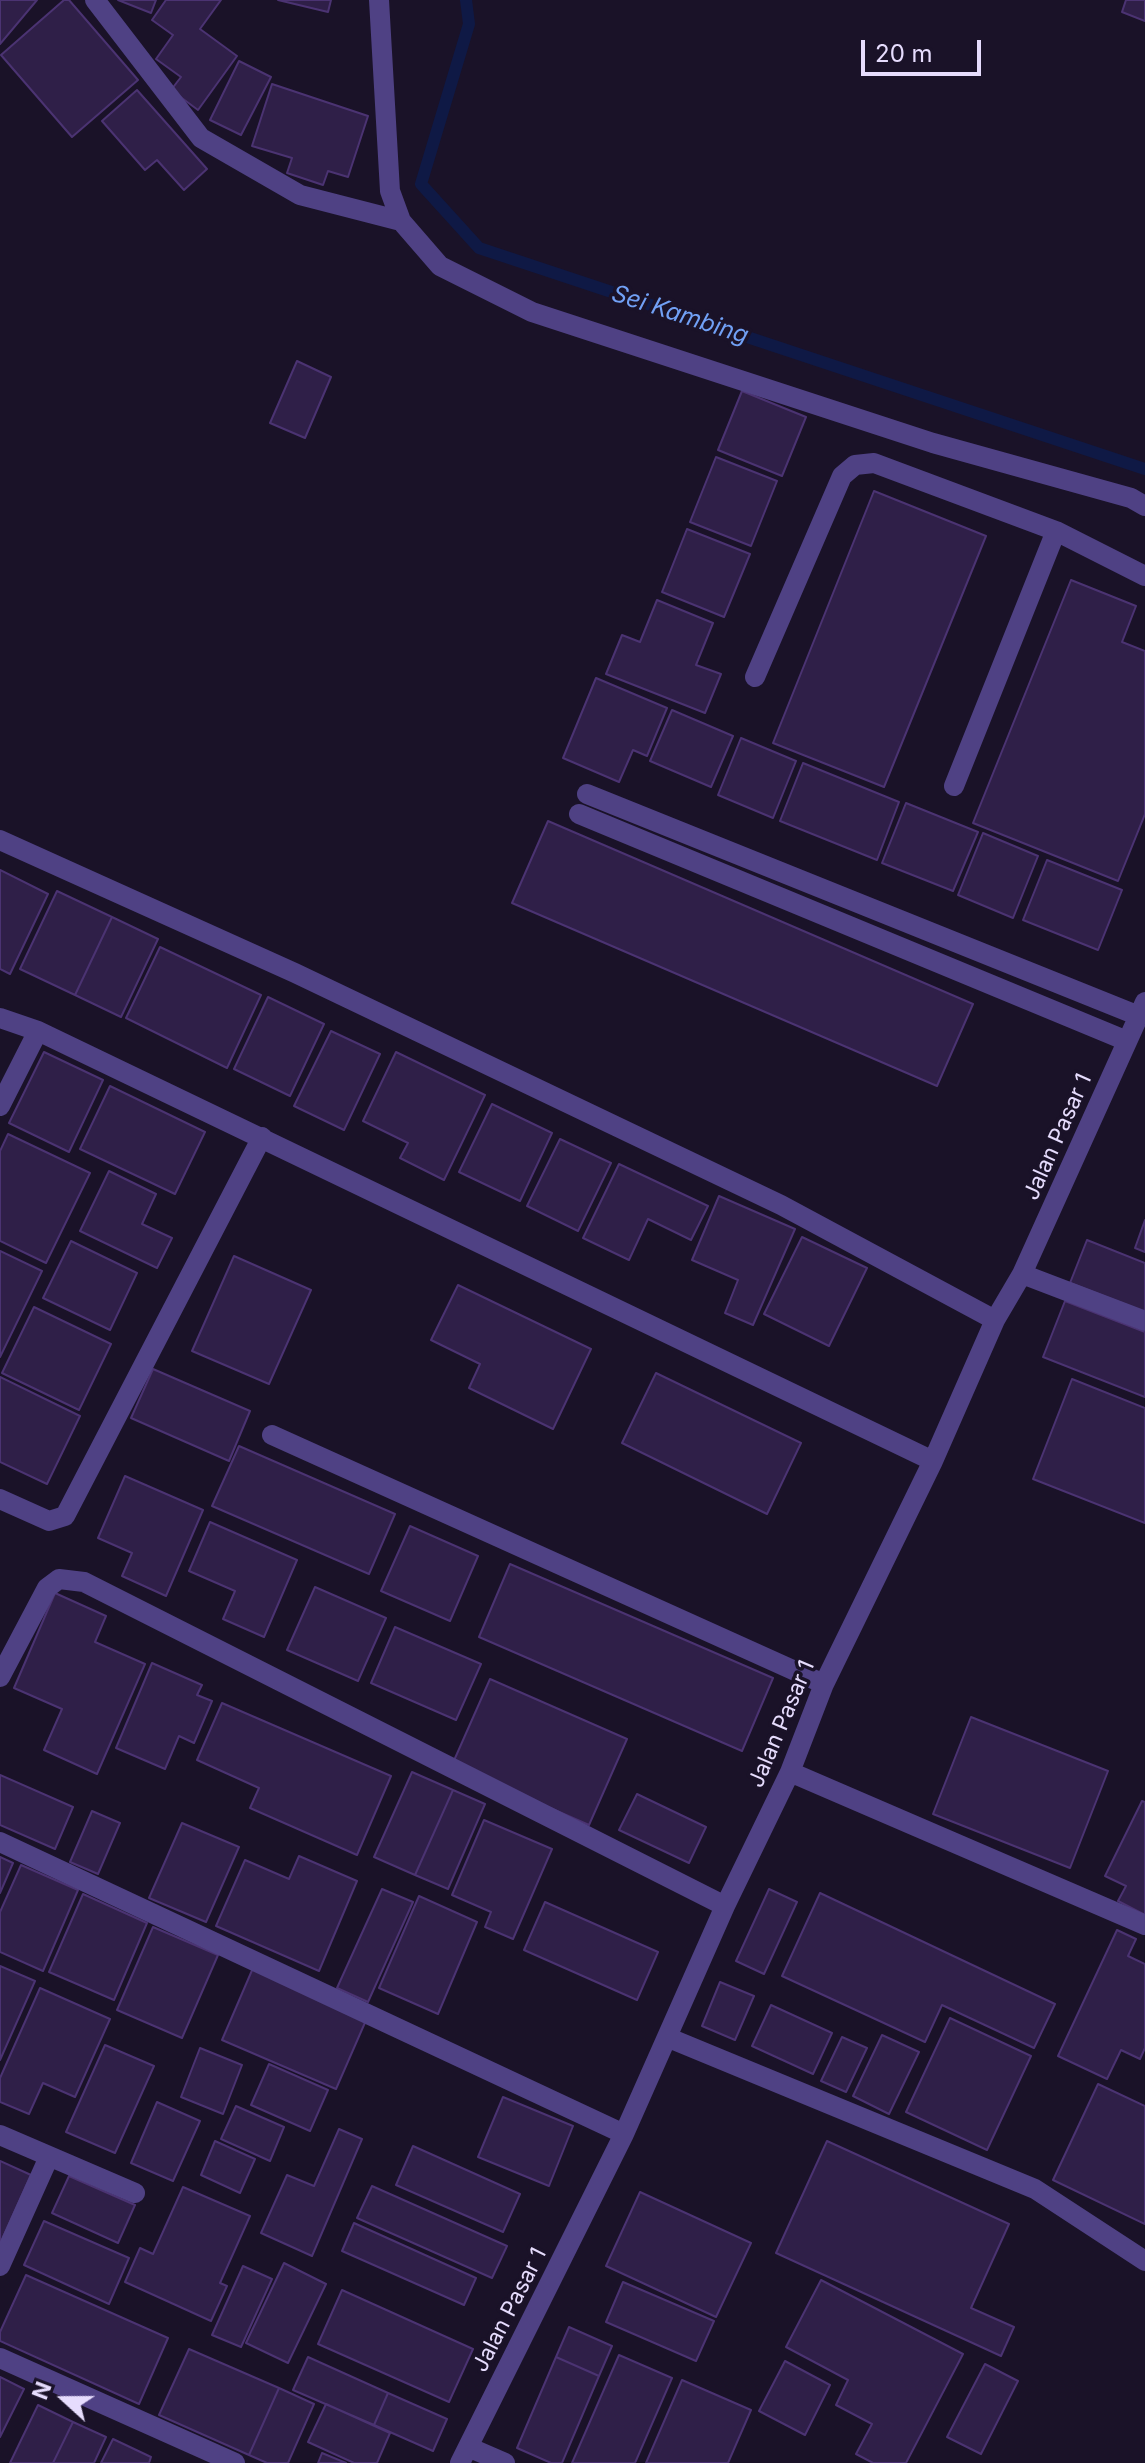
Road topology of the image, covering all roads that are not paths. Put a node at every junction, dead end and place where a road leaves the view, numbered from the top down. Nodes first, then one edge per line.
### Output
1 (95, 0) edge
2 (379, 0) edge
3 (401, 221) junction
4 (1145, 506) edge
5 (1056, 531) junction
6 (1145, 576) edge
7 (755, 677) dead end
8 (954, 786) dead end
9 (587, 794) dead end
10 (579, 814) dead end
11 (0, 840) edge
12 (1142, 1009) edge
13 (0, 1018) edge
14 (38, 1031) junction
15 (1127, 1041) junction
16 (0, 1106) edge
17 (262, 1137) junction
18 (1022, 1274) junction
19 (995, 1320) junction
20 (1145, 1321) edge
21 (272, 1435) dead end
22 (933, 1461) junction
23 (0, 1499) edge
24 (0, 1677) edge
25 (824, 1684) junction
26 (790, 1772) junction
27 (0, 1842) edge
28 (725, 1906) junction
29 (1145, 1925) edge
30 (669, 2038) junction
31 (624, 2134) junction
32 (0, 2135) edge
33 (48, 2159) junction
34 (135, 2193) dead end
35 (1145, 2261) edge
36 (0, 2266) edge
37 (0, 2358) edge
38 (464, 2455) edge
39 (235, 2463) edge
40 (505, 2463) edge

1 - 3 street
2 - 3 street
3 - 4 street
5 - 6 street
5 - 7 street
5 - 8 street
9 - 12 street
10 - 15 street
11 - 19 street
12 - 15 street, Jalan Pasar 1
13 - 14 street
14 - 16 street
14 - 17 street
15 - 18 street, Jalan Pasar 1
17 - 22 street
17 - 23 street
18 - 19 street, Jalan Pasar 1
18 - 20 street
19 - 22 street, Jalan Pasar 1
21 - 25 street
22 - 25 street, Jalan Pasar 1
24 - 28 street
25 - 26 street, Jalan Pasar 1
26 - 28 street, Jalan Pasar 1
26 - 29 street
27 - 31 street
28 - 30 street, Jalan Pasar 1
30 - 31 street, Jalan Pasar 1
30 - 35 street
31 - 38 street, Jalan Pasar 1
32 - 33 street
33 - 34 street
33 - 36 street
37 - 39 street
38 - 40 street

